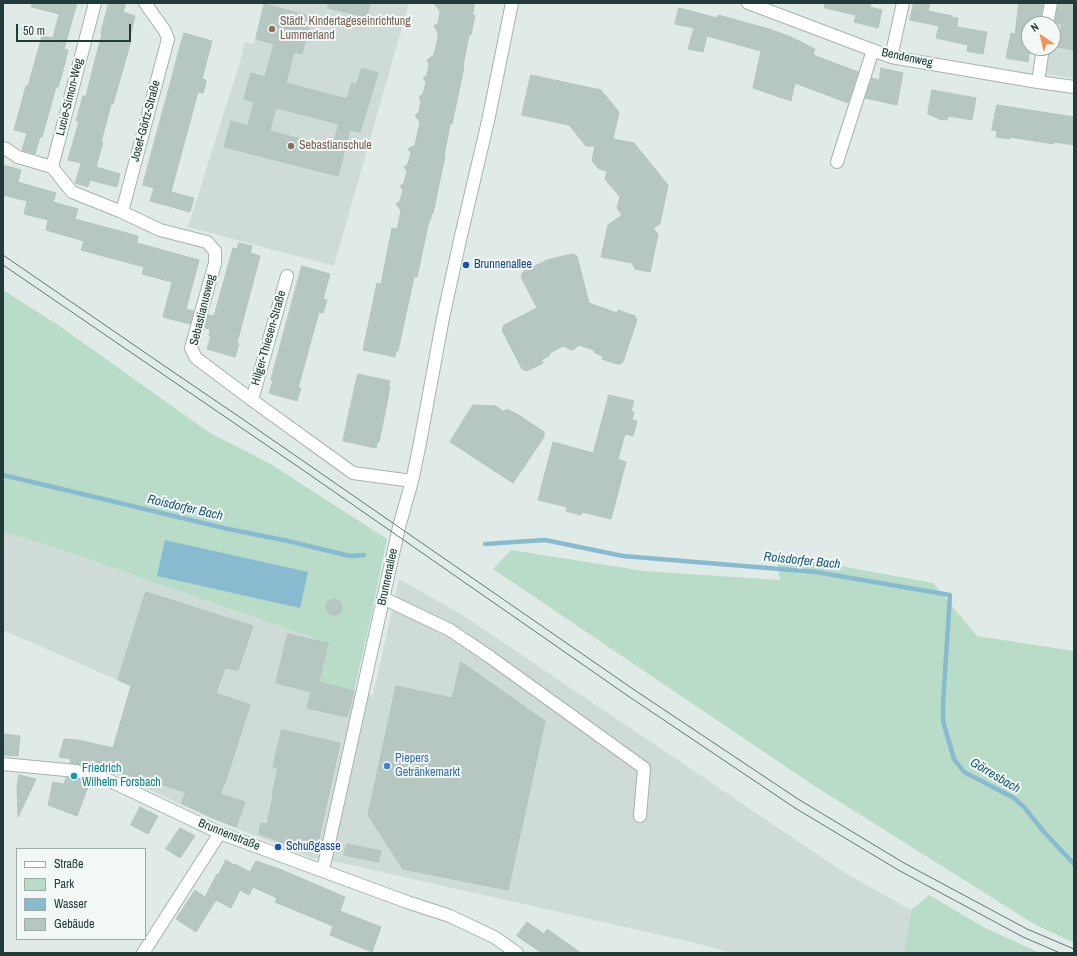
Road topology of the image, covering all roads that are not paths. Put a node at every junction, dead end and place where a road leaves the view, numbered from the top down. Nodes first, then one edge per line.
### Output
1 (95, 3) edge
2 (145, 3) edge
3 (512, 3) edge
4 (748, 3) edge
5 (903, 3) edge
6 (1051, 3) edge
7 (1049, 16) edge
8 (873, 50) junction
9 (1042, 56) edge
10 (891, 57) junction
11 (1038, 82) junction
12 (1074, 87) edge
13 (3, 148) edge
14 (837, 162) dead end
15 (52, 168) junction
16 (122, 212) junction
17 (286, 276) dead end
18 (252, 400) junction
19 (412, 481) junction
20 (384, 598) junction
21 (3, 764) edge
22 (640, 816) dead end
23 (220, 833) junction
24 (323, 870) junction
25 (143, 953) edge
26 (517, 953) edge

1 - 15 street, Lucie-Simon-Weg
2 - 16 street, Josef-Görtz-Straße
3 - 19 street, Brunnenallee
4 - 8 street, Bendenweg
5 - 10 street
6 - 7 street
8 - 10 street, Bendenweg
8 - 14 street
9 - 11 street
10 - 11 street, Bendenweg
11 - 12 street, Bendenweg
13 - 15 street
15 - 16 street, Sebastianusweg
16 - 18 street, Sebastianusweg
17 - 18 street, Hilger-Thiesen-Straße
18 - 19 street, Sebastianusweg
19 - 20 street, Brunnenallee
20 - 22 street
20 - 24 street, Brunnenallee
21 - 23 street, Brunnenstraße
23 - 24 street, Brunnenstraße
23 - 25 street
24 - 26 street, Brunnenstraße

